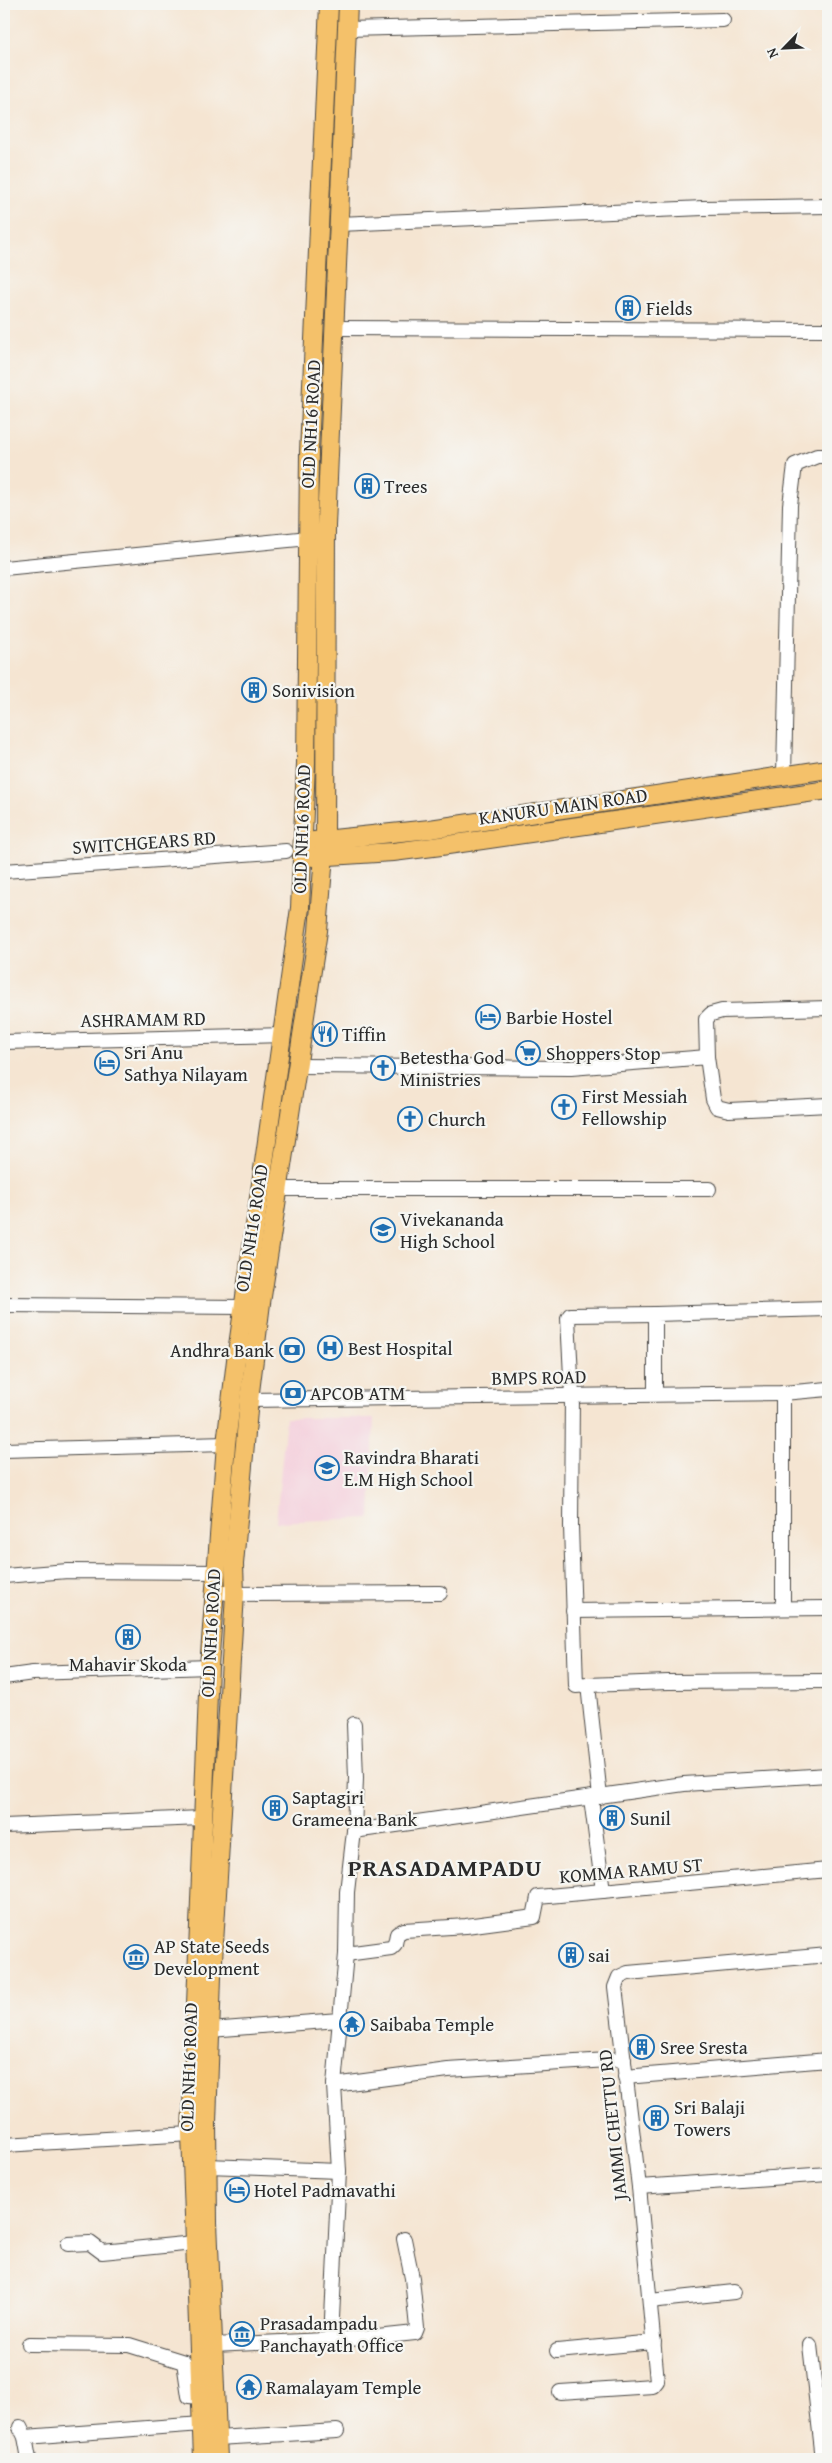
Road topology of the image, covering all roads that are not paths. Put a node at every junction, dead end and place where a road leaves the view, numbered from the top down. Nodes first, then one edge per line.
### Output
1 (329, 4) edge
2 (348, 4) edge
3 (723, 20) dead end
4 (346, 29) junction
5 (828, 206) edge
6 (339, 224) junction
7 (336, 328) junction
8 (828, 330) edge
9 (828, 456) edge
10 (309, 538) junction
11 (4, 568) edge
12 (828, 769) edge
13 (784, 775) junction
14 (828, 790) edge
15 (324, 849) junction
16 (297, 850) junction
17 (4, 871) edge
18 (828, 1008) edge
19 (283, 1035) junction
20 (4, 1042) edge
21 (707, 1057) junction
22 (299, 1066) junction
23 (828, 1104) edge
24 (278, 1188) junction
25 (709, 1189) dead end
26 (4, 1305) edge
27 (243, 1306) junction
28 (828, 1309) edge
29 (654, 1314) junction
30 (828, 1389) edge
31 (783, 1392) junction
32 (654, 1394) junction
33 (572, 1396) junction
34 (250, 1400) junction
35 (226, 1444) junction
36 (4, 1450) edge
37 (217, 1572) junction
38 (4, 1576) edge
39 (215, 1591) junction
40 (440, 1593) dead end
41 (235, 1594) junction
42 (783, 1608) junction
43 (828, 1608) edge
44 (573, 1611) junction
45 (209, 1667) junction
46 (4, 1677) edge
47 (828, 1682) edge
48 (588, 1685) junction
49 (354, 1724) dead end
50 (828, 1775) edge
51 (595, 1797) junction
52 (202, 1818) junction
53 (4, 1826) edge
54 (354, 1831) junction
55 (828, 1870) edge
56 (603, 1891) junction
57 (346, 1954) junction
58 (828, 1955) edge
59 (339, 2020) junction
60 (210, 2030) junction
61 (624, 2059) junction
62 (828, 2060) edge
63 (626, 2077) junction
64 (334, 2085) junction
65 (191, 2134) junction
66 (4, 2145) edge
67 (208, 2166) junction
68 (339, 2171) junction
69 (828, 2174) edge
70 (638, 2187) junction
71 (404, 2239) dead end
72 (194, 2243) junction
73 (68, 2244) dead end
74 (734, 2292) dead end
75 (650, 2301) junction
76 (332, 2339) junction
77 (654, 2342) junction
78 (30, 2344) dead end
79 (212, 2345) junction
80 (810, 2345) dead end
81 (557, 2351) dead end
82 (560, 2392) dead end
83 (200, 2397) junction
84 (202, 2424) junction
85 (337, 2431) dead end
86 (217, 2438) junction
87 (29, 2459) edge
88 (203, 2459) edge
89 (218, 2459) edge
90 (823, 2459) edge

1 - 10 main road, OLD NH16 ROAD
2 - 4 main road, OLD NH16 ROAD
3 - 4 street
4 - 6 main road, OLD NH16 ROAD
5 - 6 street
6 - 7 main road, OLD NH16 ROAD
7 - 8 street
7 - 15 main road, OLD NH16 ROAD
9 - 13 street
10 - 11 street
10 - 16 main road, OLD NH16 ROAD
12 - 13 main road, KANURU MAIN ROAD
13 - 15 main road, KANURU MAIN ROAD
14 - 15 main road, KANURU MAIN ROAD
15 - 16 main road, KANURU MAIN ROAD
15 - 22 main road, OLD NH16 ROAD
16 - 17 street, SWITCHGEARS RD
16 - 19 main road, OLD NH16 ROAD
18 - 21 street
19 - 20 street, ASHRAMAM RD
19 - 27 main road, OLD NH16 ROAD
21 - 22 street
21 - 23 street
22 - 24 main road, OLD NH16 ROAD
24 - 25 street
24 - 34 main road, OLD NH16 ROAD
26 - 27 street
27 - 35 main road, OLD NH16 ROAD
28 - 29 street
29 - 32 street
29 - 33 street
30 - 31 street, BMPS ROAD
31 - 32 street, BMPS ROAD
31 - 42 street
32 - 33 street, BMPS ROAD
33 - 34 street, BMPS ROAD
33 - 44 street
34 - 41 main road, OLD NH16 ROAD
35 - 36 street
35 - 37 main road, OLD NH16 ROAD
37 - 38 street
37 - 39 main road, OLD NH16 ROAD
39 - 41 street
39 - 45 main road, OLD NH16 ROAD
40 - 41 street
41 - 60 main road, OLD NH16 ROAD
42 - 43 street
42 - 44 street
44 - 48 street
45 - 46 street
45 - 52 main road, OLD NH16 ROAD
47 - 48 street
48 - 51 street
49 - 54 street
50 - 51 street
51 - 54 street
51 - 56 street
52 - 53 street
52 - 65 main road, OLD NH16 ROAD
54 - 57 street
55 - 56 street, KOMMA RAMU ST
56 - 57 street, KOMMA RAMU ST
57 - 59 street
58 - 61 street, JAMMI CHETTU RD
59 - 60 street
59 - 64 street
60 - 67 main road, OLD NH16 ROAD
61 - 63 street, JAMMI CHETTU RD
61 - 64 street
62 - 63 street
63 - 70 street, JAMMI CHETTU RD
64 - 68 street
65 - 66 street
65 - 72 main road, OLD NH16 ROAD
67 - 68 street
67 - 79 main road, OLD NH16 ROAD
68 - 76 street
69 - 70 street
70 - 75 street, JAMMI CHETTU RD
71 - 76 street
72 - 73 street
72 - 83 main road, OLD NH16 ROAD
74 - 75 street
75 - 77 street, JAMMI CHETTU RD
76 - 79 street
77 - 81 street
77 - 82 street, JAMMI CHETTU RD
78 - 83 street
79 - 86 main road, OLD NH16 ROAD
80 - 90 street
83 - 84 main road, OLD NH16 ROAD
84 - 87 street
84 - 88 main road, OLD NH16 ROAD
85 - 86 street
86 - 89 main road, OLD NH16 ROAD

